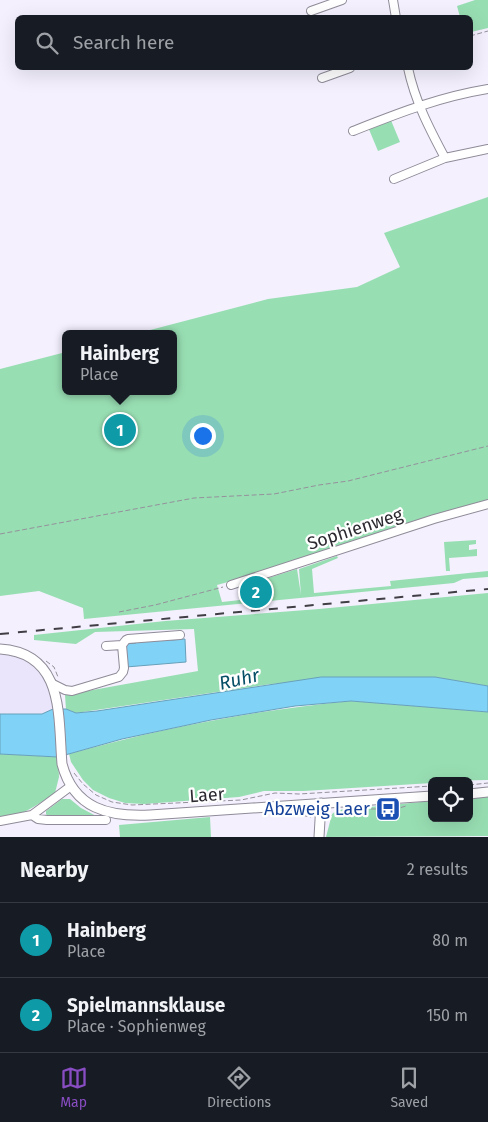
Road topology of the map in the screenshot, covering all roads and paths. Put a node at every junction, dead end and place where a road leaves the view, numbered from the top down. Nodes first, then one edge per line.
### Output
1 (342, 0) edge
2 (393, 0) edge
3 (311, 11) dead end
4 (396, 15) edge
5 (488, 31) edge
6 (473, 35) edge
7 (344, 70) edge
8 (409, 70) edge
9 (322, 78) dead end
10 (488, 89) edge
11 (418, 105) junction
12 (353, 131) dead end
13 (488, 149) edge
14 (445, 158) junction
15 (394, 179) dead end
16 (488, 446) edge
17 (488, 504) edge
18 (0, 534) edge
19 (231, 585) joint
20 (119, 612) dead end
21 (180, 635) dead end
22 (122, 645) junction
23 (106, 646) dead end
24 (0, 649) edge
25 (53, 684) junction
26 (71, 769) dead end
27 (488, 783) edge
28 (473, 785) edge
29 (71, 786) junction
30 (428, 786) edge
31 (488, 792) edge
32 (473, 794) edge
33 (428, 796) edge
34 (321, 803) junction
35 (32, 815) junction
36 (106, 820) dead end
37 (0, 821) edge
38 (320, 837) edge

1 - 3 street
2 - 4 street
5 - 6 path
7 - 9 street
8 - 11 street
10 - 11 street
11 - 12 street
11 - 14 street
13 - 14 street
14 - 15 street
16 - 18 path
17 - 19 street, Sophienweg
19 - 20 path
21 - 22 street
22 - 23 street
22 - 25 street
24 - 25 main road, Laer
25 - 29 main road, Laer
26 - 30 path
27 - 28 path
29 - 34 main road, Laer
29 - 35 street
31 - 32 main road
33 - 34 main road, Laer
34 - 38 main road
35 - 36 street
35 - 37 street

